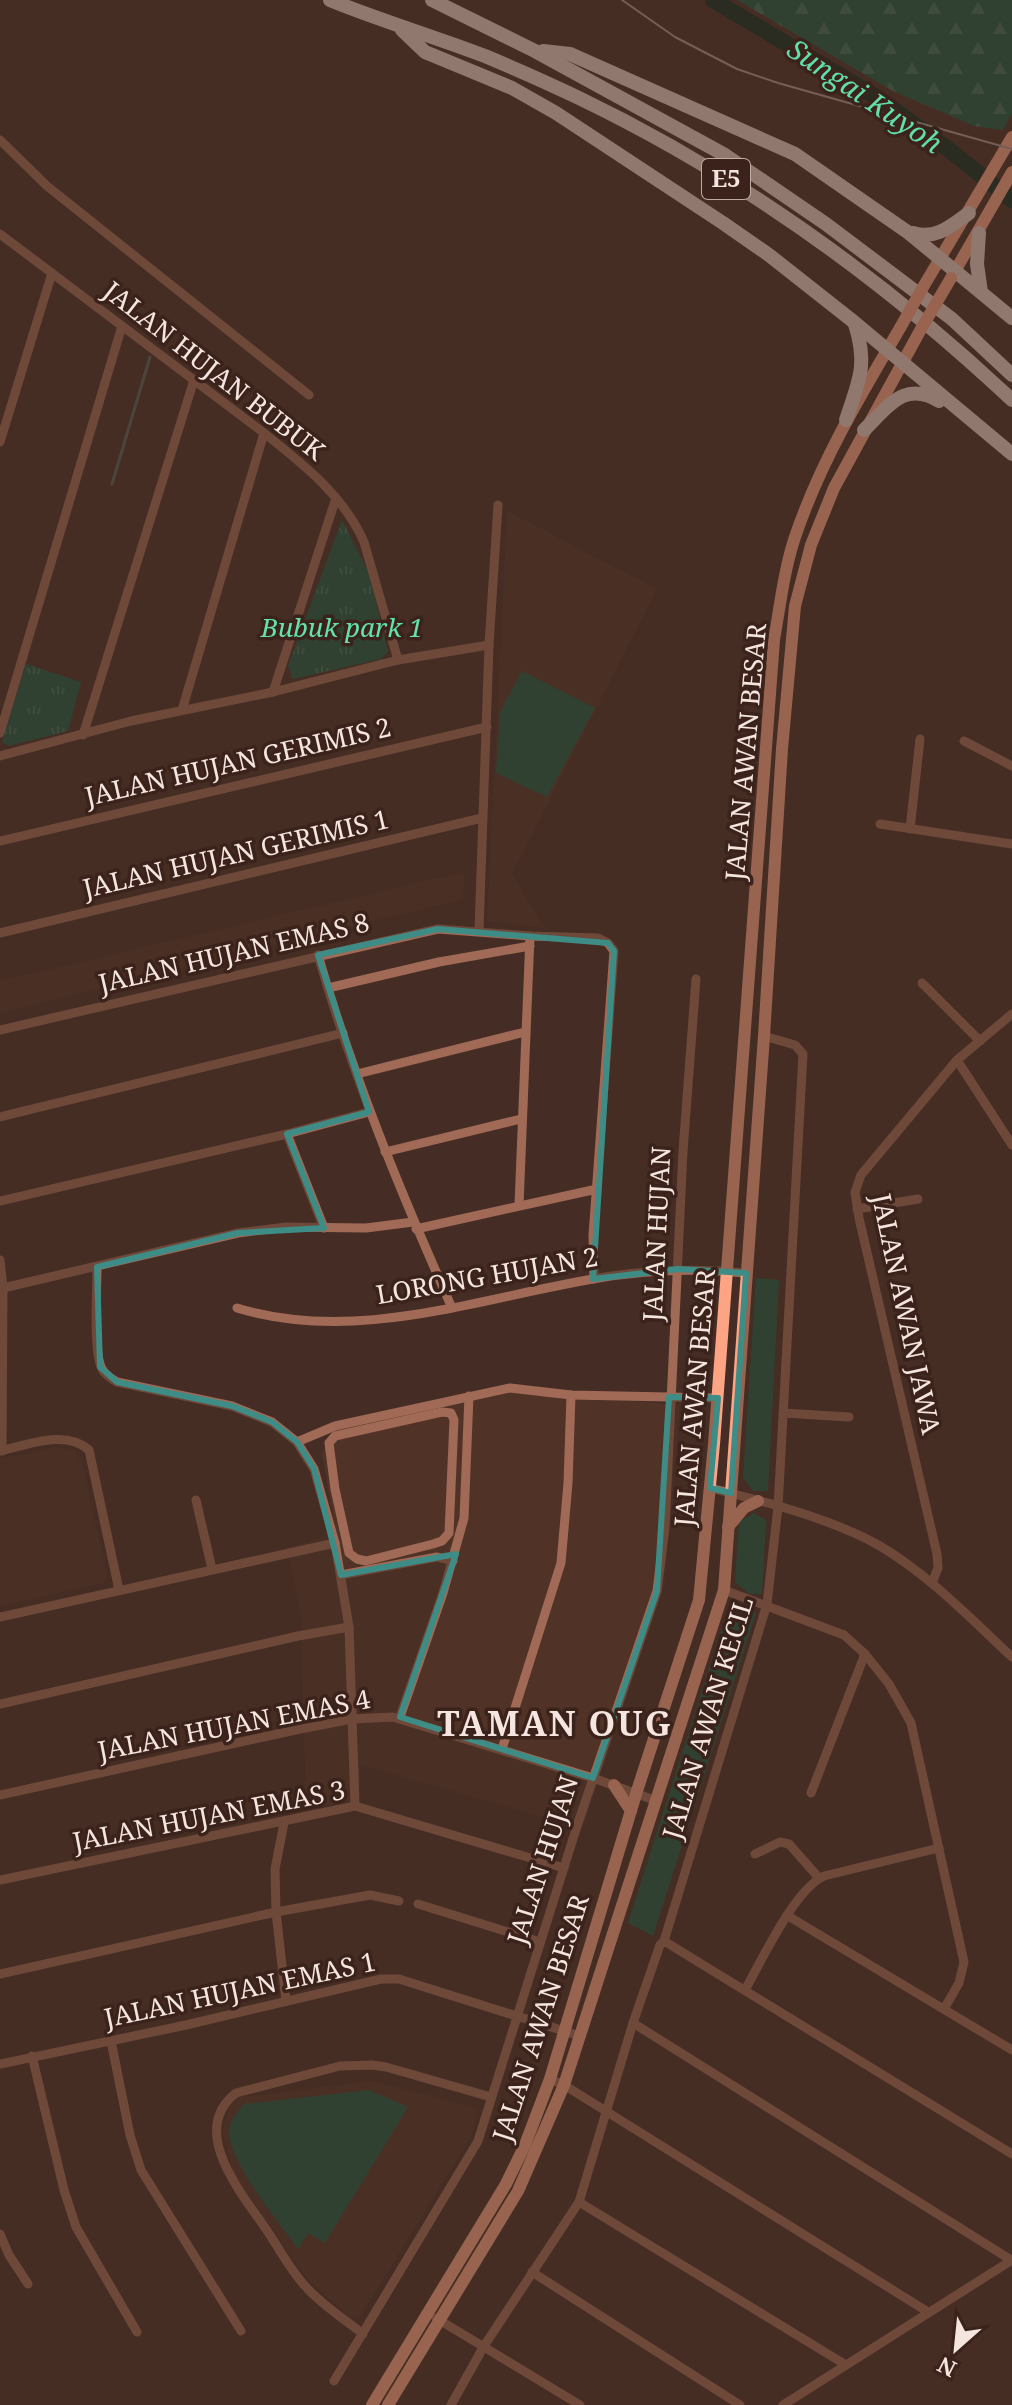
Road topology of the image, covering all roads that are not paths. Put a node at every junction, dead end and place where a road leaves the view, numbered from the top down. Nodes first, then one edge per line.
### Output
1 (330, 0) edge
2 (432, 0) edge
3 (399, 27) junction
4 (535, 51) junction
5 (1012, 137) edge
6 (0, 140) edge
7 (1012, 172) edge
8 (971, 210) junction
9 (905, 230) junction
10 (979, 233) junction
11 (0, 234) edge
12 (939, 262) junction
13 (52, 273) junction
14 (953, 274) junction
15 (981, 292) junction
16 (1012, 318) edge
17 (854, 322) junction
18 (122, 326) junction
19 (888, 348) junction
20 (902, 360) junction
21 (1012, 375) edge
22 (194, 380) junction
23 (309, 395) dead end
24 (1012, 400) edge
25 (846, 420) junction
26 (864, 430) junction
27 (264, 433) junction
28 (989, 435) junction
29 (0, 442) edge
30 (1012, 454) edge
31 (336, 498) junction
32 (498, 505) dead end
33 (489, 645) junction
34 (398, 660) junction
35 (273, 692) junction
36 (182, 710) junction
37 (487, 727) junction
38 (0, 733) edge
39 (83, 735) junction
40 (920, 739) dead end
41 (964, 741) dead end
42 (0, 756) edge
43 (1012, 766) edge
44 (482, 818) junction
45 (880, 824) dead end
46 (910, 829) junction
47 (0, 841) edge
48 (1012, 844) edge
49 (776, 856) junction
50 (757, 873) junction
51 (479, 930) junction
52 (0, 933) edge
53 (530, 941) junction
54 (318, 955) junction
55 (696, 979) dead end
56 (922, 983) dead end
57 (328, 988) junction
58 (1012, 1014) edge
59 (0, 1030) edge
60 (525, 1032) junction
61 (343, 1033) junction
62 (764, 1036) junction
63 (980, 1041) junction
64 (957, 1060) junction
65 (357, 1074) junction
66 (369, 1112) junction
67 (0, 1117) edge
68 (521, 1119) junction
69 (287, 1134) junction
70 (1012, 1145) edge
71 (385, 1152) junction
72 (597, 1189) junction
73 (918, 1199) dead end
74 (0, 1201) edge
75 (519, 1205) junction
76 (857, 1209) junction
77 (414, 1226) junction
78 (324, 1228) junction
79 (0, 1260) edge
80 (97, 1267) junction
81 (678, 1269) junction
82 (728, 1271) junction
83 (746, 1273) junction
84 (594, 1279) junction
85 (3, 1288) junction
86 (237, 1308) dead end
87 (452, 1308) junction
88 (571, 1395) junction
89 (469, 1396) junction
90 (669, 1397) junction
91 (718, 1398) junction
92 (783, 1413) junction
93 (453, 1416) junction
94 (468, 1416) junction
95 (849, 1417) dead end
96 (297, 1442) junction
97 (1, 1451) edge
98 (710, 1488) junction
99 (731, 1493) junction
100 (196, 1500) dead end
101 (758, 1501) junction
102 (450, 1503) junction
103 (464, 1504) junction
104 (778, 1507) junction
105 (728, 1527) junction
106 (335, 1543) junction
107 (349, 1553) junction
108 (337, 1555) junction
109 (453, 1561) junction
110 (212, 1569) junction
111 (341, 1575) junction
112 (932, 1583) junction
113 (119, 1590) junction
114 (724, 1590) junction
115 (767, 1604) junction
116 (0, 1617) edge
117 (349, 1627) junction
118 (865, 1654) junction
119 (1012, 1657) edge
120 (0, 1704) edge
121 (400, 1717) junction
122 (352, 1719) junction
123 (502, 1749) junction
124 (593, 1778) junction
125 (641, 1778) junction
126 (614, 1785) junction
127 (811, 1793) dead end
128 (636, 1794) junction
129 (0, 1795) edge
130 (657, 1801) junction
131 (355, 1806) junction
132 (631, 1811) junction
133 (284, 1823) junction
134 (939, 1848) junction
135 (755, 1854) dead end
136 (564, 1868) junction
137 (819, 1878) junction
138 (0, 1880) edge
139 (399, 1901) dead end
140 (418, 1904) dead end
141 (276, 1912) junction
142 (788, 1916) junction
143 (664, 1941) junction
144 (540, 1942) junction
145 (0, 1974) edge
146 (745, 1990) junction
147 (286, 2001) junction
148 (944, 2009) junction
149 (516, 2015) junction
150 (633, 2023) junction
151 (565, 2031) junction
152 (580, 2036) junction
153 (111, 2041) junction
154 (1012, 2050) edge
155 (32, 2056) junction
156 (0, 2064) edge
157 (550, 2079) junction
158 (564, 2085) junction
159 (491, 2097) junction
160 (607, 2112) junction
161 (1012, 2154) edge
162 (579, 2202) junction
163 (0, 2234) edge
164 (1012, 2260) edge
165 (532, 2272) junction
166 (28, 2284) dead end
167 (928, 2312) junction
168 (428, 2313) junction
169 (441, 2321) junction
170 (241, 2331) dead end
171 (137, 2332) dead end
172 (363, 2334) junction
173 (484, 2346) junction
174 (846, 2365) junction
175 (334, 2381) dead end
176 (372, 2405) edge
177 (388, 2405) edge
178 (451, 2405) edge
179 (580, 2405) edge
180 (740, 2405) edge
181 (783, 2405) edge

1 - 3 highway, E5
2 - 4 highway, E5
3 - 17 highway
3 - 24 highway, E5
4 - 9 highway
4 - 21 highway, E5
5 - 8 main road, JALAN AWAN BESAR
6 - 23 street
7 - 10 main road, JALAN AWAN BESAR
8 - 9 highway
8 - 12 main road, JALAN AWAN BESAR
9 - 12 highway
10 - 14 main road, JALAN AWAN BESAR
10 - 15 highway
11 - 13 street, JALAN HUJAN BUBUK
12 - 14 highway
12 - 19 main road, JALAN AWAN BESAR, bridge
13 - 18 street, JALAN HUJAN BUBUK
13 - 29 street
14 - 15 highway
14 - 20 main road, JALAN AWAN BESAR, bridge
15 - 16 highway
17 - 19 highway
17 - 25 highway
18 - 22 street, JALAN HUJAN BUBUK
18 - 38 street
19 - 20 highway
19 - 25 main road, JALAN AWAN BESAR
20 - 26 main road, JALAN AWAN BESAR
20 - 28 highway
22 - 27 street, JALAN HUJAN BUBUK
22 - 39 street
25 - 50 main road, JALAN AWAN BESAR
26 - 28 highway
26 - 49 main road, JALAN AWAN BESAR
27 - 31 street, JALAN HUJAN BUBUK
27 - 36 street
28 - 30 highway
31 - 34 street, JALAN HUJAN BUBUK
31 - 35 street
32 - 33 street
33 - 34 street
33 - 37 street
34 - 35 street
35 - 36 street
36 - 39 street
37 - 44 street
37 - 47 street, JALAN HUJAN GERIMIS 2
39 - 42 street
40 - 46 street
41 - 43 street
44 - 51 street
44 - 52 street, JALAN HUJAN GERIMIS 1
45 - 46 street
46 - 48 street
49 - 50 main road
49 - 62 main road, JALAN AWAN BESAR
50 - 82 main road, JALAN AWAN BESAR
51 - 53 street, JALAN HUJAN EMAS 8
51 - 54 street, JALAN HUJAN EMAS 8
53 - 57 street
53 - 60 street
53 - 72 street
54 - 57 street
54 - 59 street, JALAN HUJAN EMAS 8
55 - 81 street, JALAN HUJAN
56 - 63 street
57 - 61 street
58 - 63 street, JALAN AWAN JAWA
60 - 65 street
60 - 68 street
61 - 65 street
61 - 67 street
62 - 83 main road, JALAN AWAN BESAR
62 - 92 street, JALAN AWAN KECIL
63 - 64 street, JALAN AWAN JAWA
64 - 70 street
64 - 76 street, JALAN AWAN JAWA
65 - 66 street
66 - 69 street
66 - 71 street
68 - 71 street
68 - 75 street
69 - 74 street
69 - 78 street
71 - 77 street
72 - 75 street
72 - 84 street
73 - 76 street
75 - 77 street
76 - 112 street, JALAN AWAN JAWA
77 - 78 street
77 - 87 street
78 - 80 street
79 - 85 street
80 - 85 street
80 - 96 street
81 - 82 street, LORONG HUJAN 2
81 - 84 street, LORONG HUJAN 2
81 - 90 street, JALAN HUJAN
82 - 83 street, LORONG HUJAN 2
82 - 91 main road, JALAN AWAN BESAR
83 - 99 main road, JALAN AWAN BESAR
84 - 87 street, LORONG HUJAN 2
85 - 97 street
86 - 87 street, LORONG HUJAN 2
88 - 89 street
88 - 90 street
88 - 123 street
89 - 94 street
89 - 96 street
90 - 91 street
90 - 124 street, JALAN HUJAN
91 - 98 main road, JALAN AWAN BESAR
92 - 95 street
92 - 104 street, JALAN AWAN KECIL
93 - 94 street
93 - 102 street
93 - 107 street
94 - 103 street
96 - 106 street
97 - 113 street
98 - 99 street
98 - 125 main road, JALAN AWAN BESAR
99 - 101 street
99 - 105 main road, JALAN AWAN BESAR
100 - 110 street
101 - 104 street
101 - 105 main road
102 - 103 street
102 - 107 street
103 - 109 street
104 - 112 street
104 - 115 street, JALAN AWAN KECIL
105 - 114 main road, JALAN AWAN BESAR
106 - 108 street
106 - 110 street
107 - 108 street
108 - 111 street
109 - 111 street
109 - 121 street
110 - 113 street
111 - 117 street
112 - 119 street
113 - 116 street
114 - 115 street
114 - 130 main road, JALAN AWAN BESAR
115 - 118 street
115 - 143 street, JALAN AWAN KECIL
117 - 120 street
117 - 122 street
118 - 127 street
118 - 134 street
121 - 122 street, JALAN HUJAN EMAS 4
121 - 123 street, JALAN HUJAN EMAS 4
122 - 129 street, JALAN HUJAN EMAS 4
122 - 131 street
123 - 124 street, JALAN HUJAN EMAS 4
124 - 126 street, JALAN HUJAN EMAS 4
124 - 136 street, JALAN HUJAN
125 - 126 main road
125 - 128 main road, JALAN AWAN BESAR
126 - 128 street, JALAN HUJAN EMAS 4
126 - 132 main road
128 - 130 street, JALAN HUJAN EMAS 4
128 - 132 main road, JALAN AWAN BESAR
130 - 152 main road, JALAN AWAN BESAR
131 - 133 street, JALAN HUJAN EMAS 3
131 - 136 street, JALAN HUJAN EMAS 3
132 - 151 main road, JALAN AWAN BESAR
133 - 138 street, JALAN HUJAN EMAS 3
133 - 141 street
134 - 137 street
134 - 148 street
135 - 137 street
136 - 144 street, JALAN HUJAN
137 - 142 street
139 - 141 street
140 - 144 street
141 - 145 street
141 - 147 street
142 - 146 street
142 - 148 street
143 - 146 street
143 - 150 street, JALAN AWAN KECIL
144 - 149 street, JALAN HUJAN
146 - 161 street
147 - 149 street, JALAN HUJAN EMAS 1
147 - 153 street, JALAN HUJAN EMAS 1
148 - 154 street
149 - 151 street, JALAN HUJAN EMAS 1
149 - 159 street, JALAN HUJAN
150 - 160 street, JALAN AWAN KECIL
150 - 164 street
151 - 152 street, JALAN HUJAN EMAS 1
151 - 157 main road, JALAN AWAN BESAR
152 - 158 main road, JALAN AWAN BESAR
153 - 155 street, JALAN HUJAN EMAS 1
153 - 170 street
155 - 156 street, JALAN HUJAN EMAS 1
155 - 171 street
157 - 158 street
157 - 168 main road, JALAN AWAN BESAR
158 - 160 street
158 - 169 main road, JALAN AWAN BESAR
159 - 172 street, JALAN HUJAN
159 - 172 street
160 - 162 street, JALAN AWAN KECIL
160 - 167 street
162 - 165 street, JALAN AWAN KECIL
162 - 174 street
163 - 166 street
164 - 167 street
165 - 173 street, JALAN AWAN KECIL
165 - 180 street
167 - 174 street
168 - 169 street
168 - 176 main road, JALAN AWAN BESAR
169 - 173 street
169 - 177 main road, JALAN AWAN BESAR
172 - 175 street, JALAN HUJAN
173 - 178 street, JALAN AWAN KECIL
173 - 179 street
174 - 181 street

